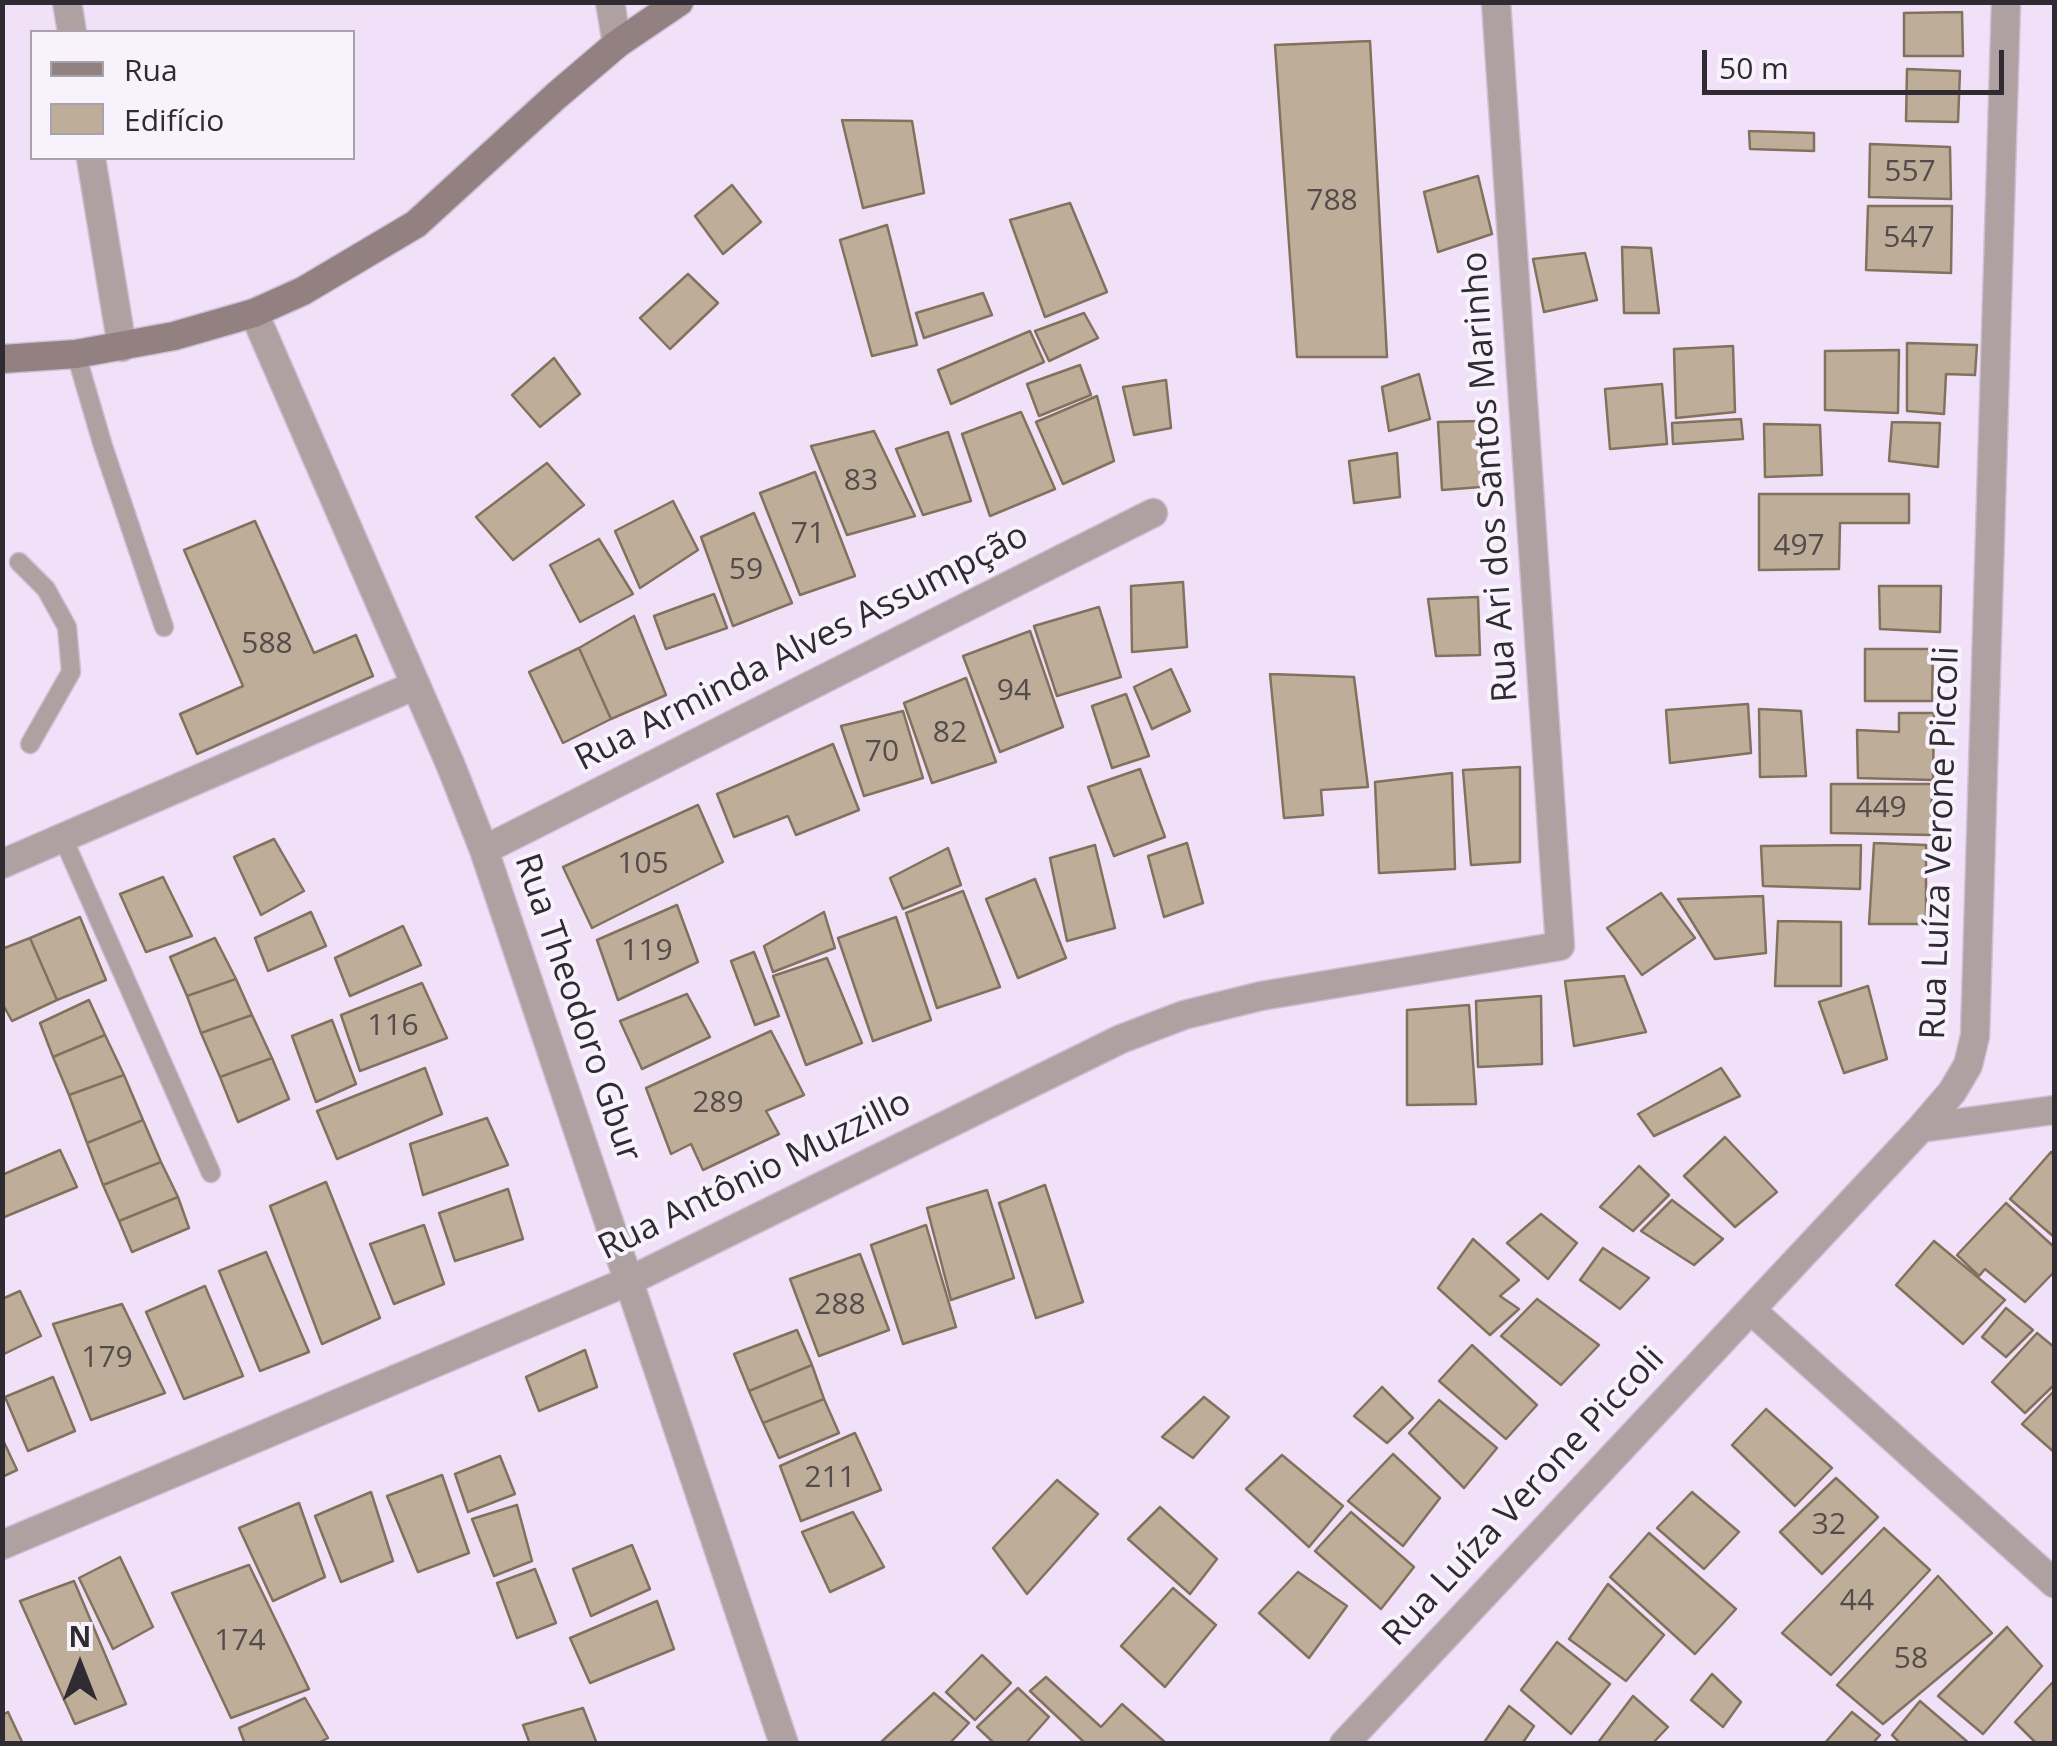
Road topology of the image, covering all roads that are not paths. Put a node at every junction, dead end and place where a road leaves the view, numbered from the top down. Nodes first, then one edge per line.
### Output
1 (67, 2) edge
2 (610, 2) edge
3 (679, 2) edge
4 (1496, 2) edge
5 (2006, 2) edge
6 (72, 30) edge
7 (617, 44) junction
8 (92, 160) edge
9 (254, 312) junction
10 (122, 348) junction
11 (76, 354) junction
12 (2, 359) edge
13 (1153, 513) dead end
14 (20, 562) dead end
15 (164, 627) dead end
16 (416, 685) junction
17 (30, 744) dead end
18 (62, 838) junction
19 (484, 850) junction
20 (2, 864) edge
21 (1560, 946) joint
22 (2054, 1110) edge
23 (1921, 1128) junction
24 (211, 1173) dead end
25 (629, 1281) junction
26 (1750, 1310) junction
27 (2, 1545) edge
28 (2054, 1583) edge
29 (784, 1744) edge
30 (1344, 1744) edge

1 - 6 street
2 - 7 street
3 - 7 main road
4 - 21 street, Rua Ari dos Santos Marinho
5 - 23 street, Rua Luíza Verone Piccoli
7 - 9 main road
8 - 10 street
9 - 10 main road
9 - 16 street, Rua Theodoro Gbur
10 - 11 main road
11 - 12 main road
11 - 15 lane
13 - 19 street, Rua Arminda Alves Assumpção
14 - 17 lane
16 - 18 street
16 - 19 street, Rua Theodoro Gbur
18 - 20 street
18 - 24 lane
19 - 25 street, Rua Theodoro Gbur
21 - 25 street, Rua Antônio Muzzillo
22 - 23 street
23 - 26 street, Rua Luíza Verone Piccoli
25 - 27 street, Rua Antônio Muzzillo
25 - 29 street, Rua Theodoro Gbur
26 - 28 street
26 - 30 street, Rua Luíza Verone Piccoli

